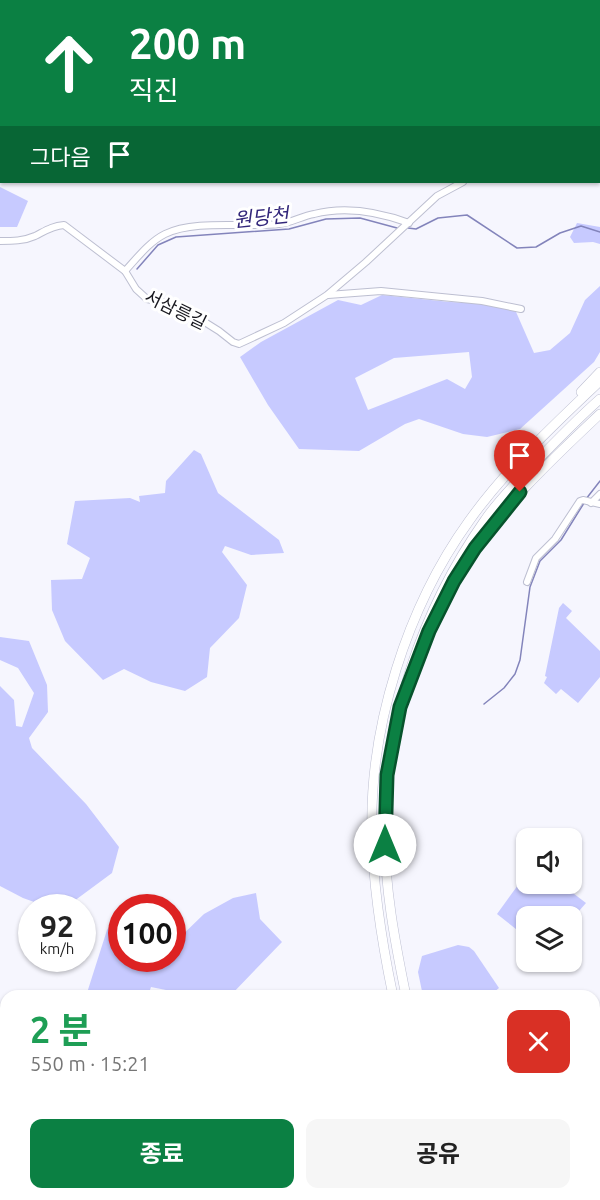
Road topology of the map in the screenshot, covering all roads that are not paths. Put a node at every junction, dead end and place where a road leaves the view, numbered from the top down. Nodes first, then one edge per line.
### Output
1 (461, 183) edge
2 (409, 223) junction
3 (0, 241) edge
4 (125, 271) junction
5 (327, 295) junction
6 (520, 309) dead end
7 (600, 372) edge
8 (600, 381) edge
9 (600, 399) edge
10 (600, 414) edge
11 (600, 423) edge
12 (523, 456) junction
13 (535, 477) junction
14 (600, 494) edge
15 (587, 502) junction
16 (600, 504) edge
17 (527, 582) dead end
18 (400, 707) junction
19 (392, 990) edge
20 (405, 990) edge

1 - 2 street, 서삼릉길
2 - 4 street
2 - 5 street, 서삼릉길
3 - 4 street, 서삼릉길
4 - 5 street, 서삼릉길
5 - 6 street, 서삼릉길
7 - 12 highway
8 - 12 highway
9 - 18 highway
10 - 13 highway
11 - 13 highway
12 - 19 highway
13 - 18 highway
14 - 15 street
15 - 16 street
15 - 17 street
18 - 20 highway

